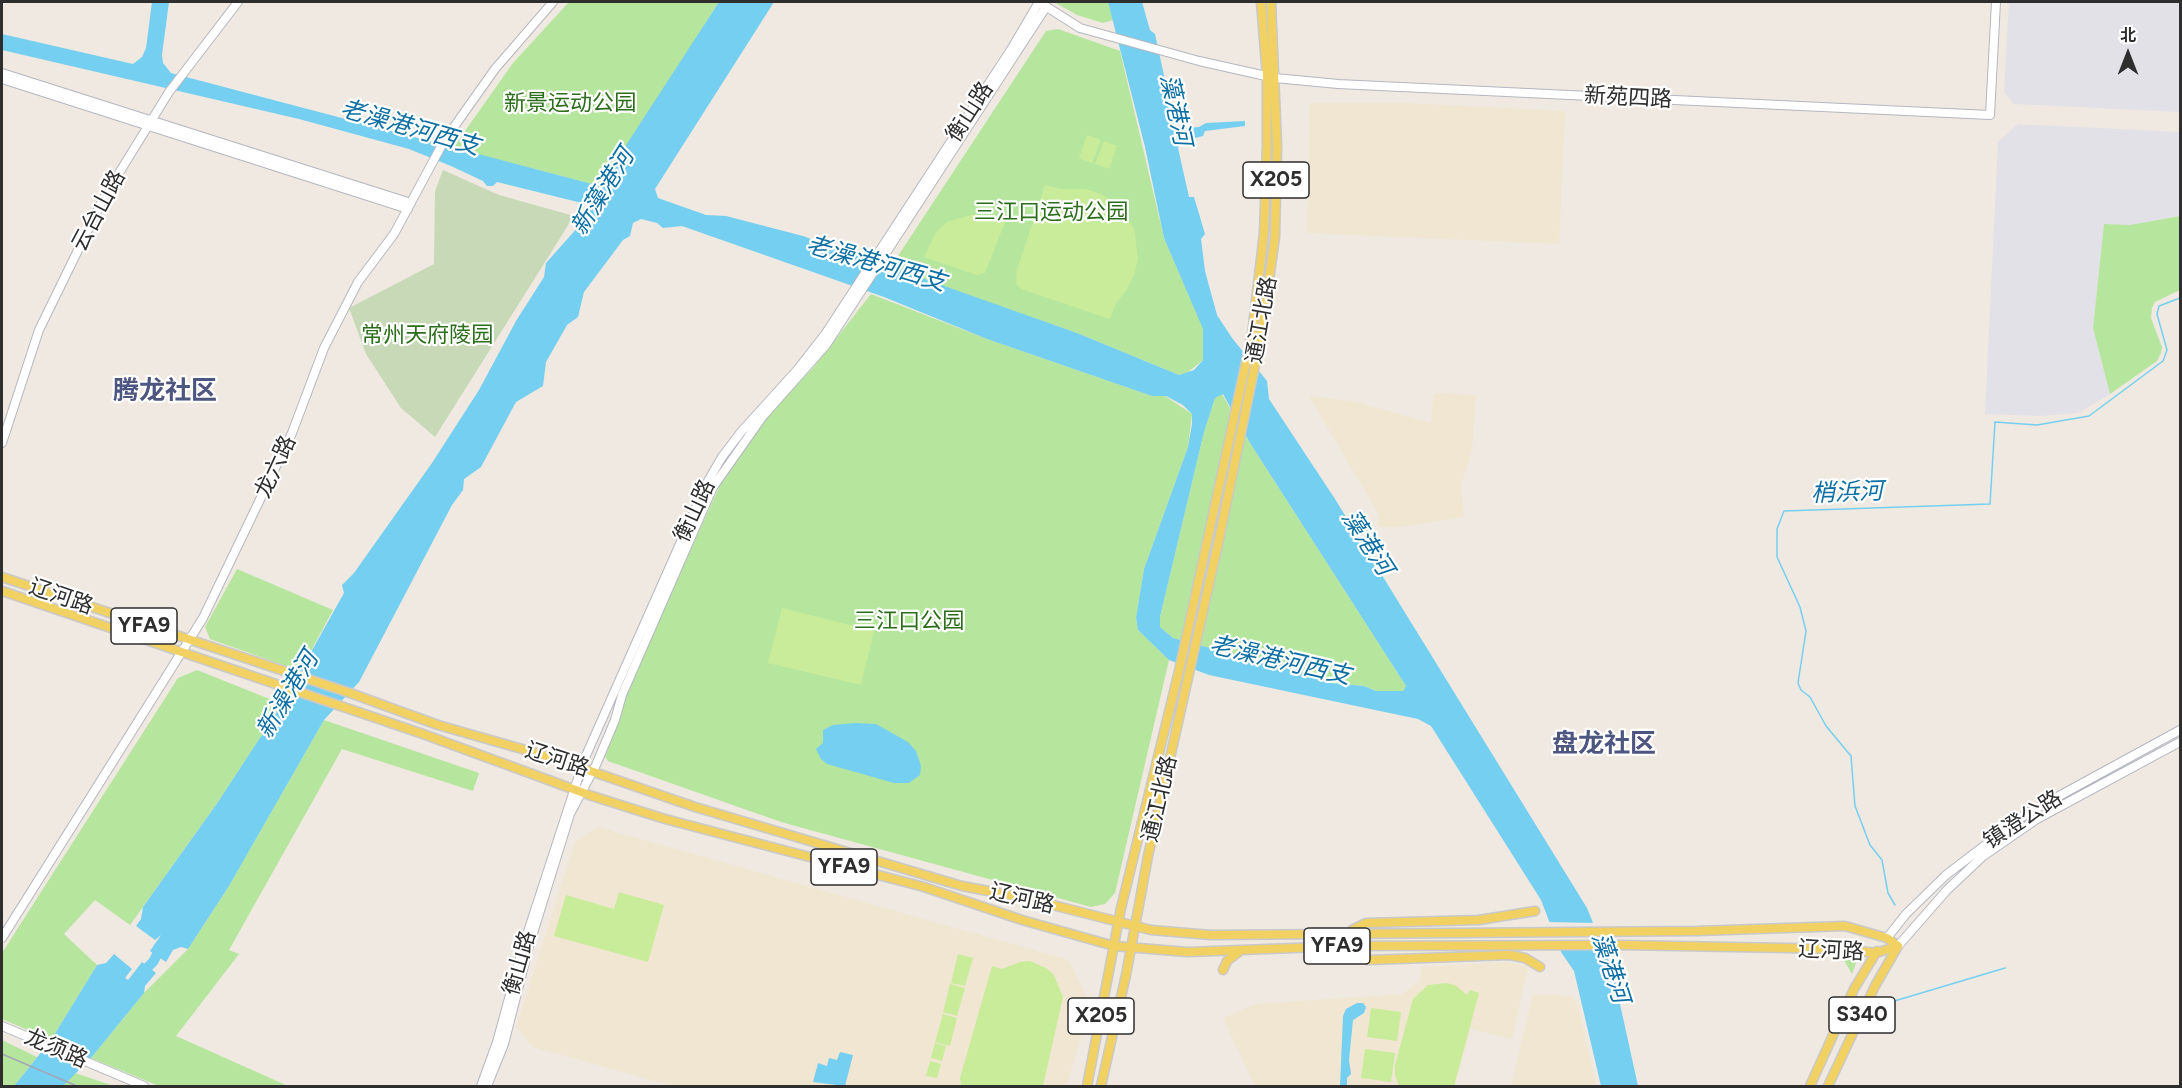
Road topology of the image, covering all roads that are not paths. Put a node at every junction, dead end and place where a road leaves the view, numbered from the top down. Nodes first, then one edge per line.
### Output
1 (238, 2) edge
2 (553, 2) edge
3 (1039, 2) edge
4 (1261, 2) edge
5 (1271, 2) edge
6 (1996, 2) edge
7 (1046, 7) junction
8 (2, 73) edge
9 (1271, 77) junction
10 (2, 79) edge
11 (151, 121) junction
12 (409, 206) junction
13 (876, 261) junction
14 (857, 290) junction
15 (2, 443) edge
16 (2, 577) edge
17 (2, 591) edge
18 (1192, 633) junction
19 (190, 642) junction
20 (182, 652) junction
21 (1184, 671) junction
22 (2181, 730) edge
23 (2181, 742) edge
24 (581, 768) junction
25 (591, 772) junction
26 (576, 791) junction
27 (1535, 910) dead end
28 (1118, 923) junction
29 (1134, 926) junction
30 (1348, 932) junction
31 (2, 938) edge
32 (1887, 938) junction
33 (1114, 946) junction
34 (1347, 946) junction
35 (1898, 946) junction
36 (1130, 948) junction
37 (1242, 950) junction
38 (1842, 950) junction
39 (1208, 951) junction
40 (1875, 953) junction
41 (1540, 967) dead end
42 (1860, 979) junction
43 (2, 1026) edge
44 (144, 1086) edge
45 (481, 1086) edge
46 (487, 1086) edge
47 (1087, 1086) edge
48 (1101, 1086) edge
49 (1810, 1086) edge
50 (1828, 1086) edge

1 - 11 street, 云台山路
2 - 12 street, 龙六路
3 - 7 street, 新苑四路
3 - 13 street, 衡山路
4 - 9 main road, 通江北路 / X205
5 - 9 main road, 通江北路 / X205
6 - 9 street, 新苑四路
7 - 9 street, 新苑四路
7 - 13 street, 衡山路
8 - 11 street
9 - 18 main road, 通江北路 / X205
9 - 18 main road, 通江北路 / X205
10 - 11 street
11 - 12 street
11 - 15 street, 云台山路
12 - 19 street, 龙六路
13 - 14 street, 衡山路
14 - 24 street, 衡山路
14 - 25 street, 衡山路
16 - 19 main road, 辽河路 / YFA9
17 - 20 main road, 辽河路 / YFA9
18 - 21 main road
19 - 20 street, 龙六路
19 - 24 main road, 辽河路 / YFA9
20 - 26 main road, 辽河路 / YFA9
20 - 31 street, 龙六路
21 - 28 main road, 通江北路
21 - 29 main road, 通江北路
22 - 32 street, 镇澄公路
23 - 35 street, 镇澄公路
24 - 25 main road, 辽河路 / YFA9
24 - 26 street, 衡山路
25 - 26 street, 衡山路
25 - 28 main road, 辽河路 / YFA9
26 - 33 main road, 辽河路 / YFA9
26 - 45 street, 衡山路
26 - 46 street, 衡山路
27 - 30 main road
28 - 29 main road, YFA9
28 - 33 main road, 通江北路
29 - 30 main road, YFA9
29 - 36 main road, 通江北路
30 - 32 main road, 辽河路 / YFA9
32 - 35 main road, 辽河路 / YFA9
32 - 40 main road
33 - 36 main road, YFA9
33 - 47 main road, X205
34 - 37 main road, YFA9
34 - 38 main road, 辽河路 / YFA9
34 - 41 main road
35 - 40 main road, 辽河路 / YFA9
35 - 50 main road, S340
36 - 39 main road, YFA9
36 - 48 main road, X205
37 - 39 main road, YFA9
37 - 39 main road
38 - 40 main road, 辽河路 / YFA9
38 - 42 main road
40 - 42 main road
42 - 49 main road, S340
43 - 44 street, 龙须路

